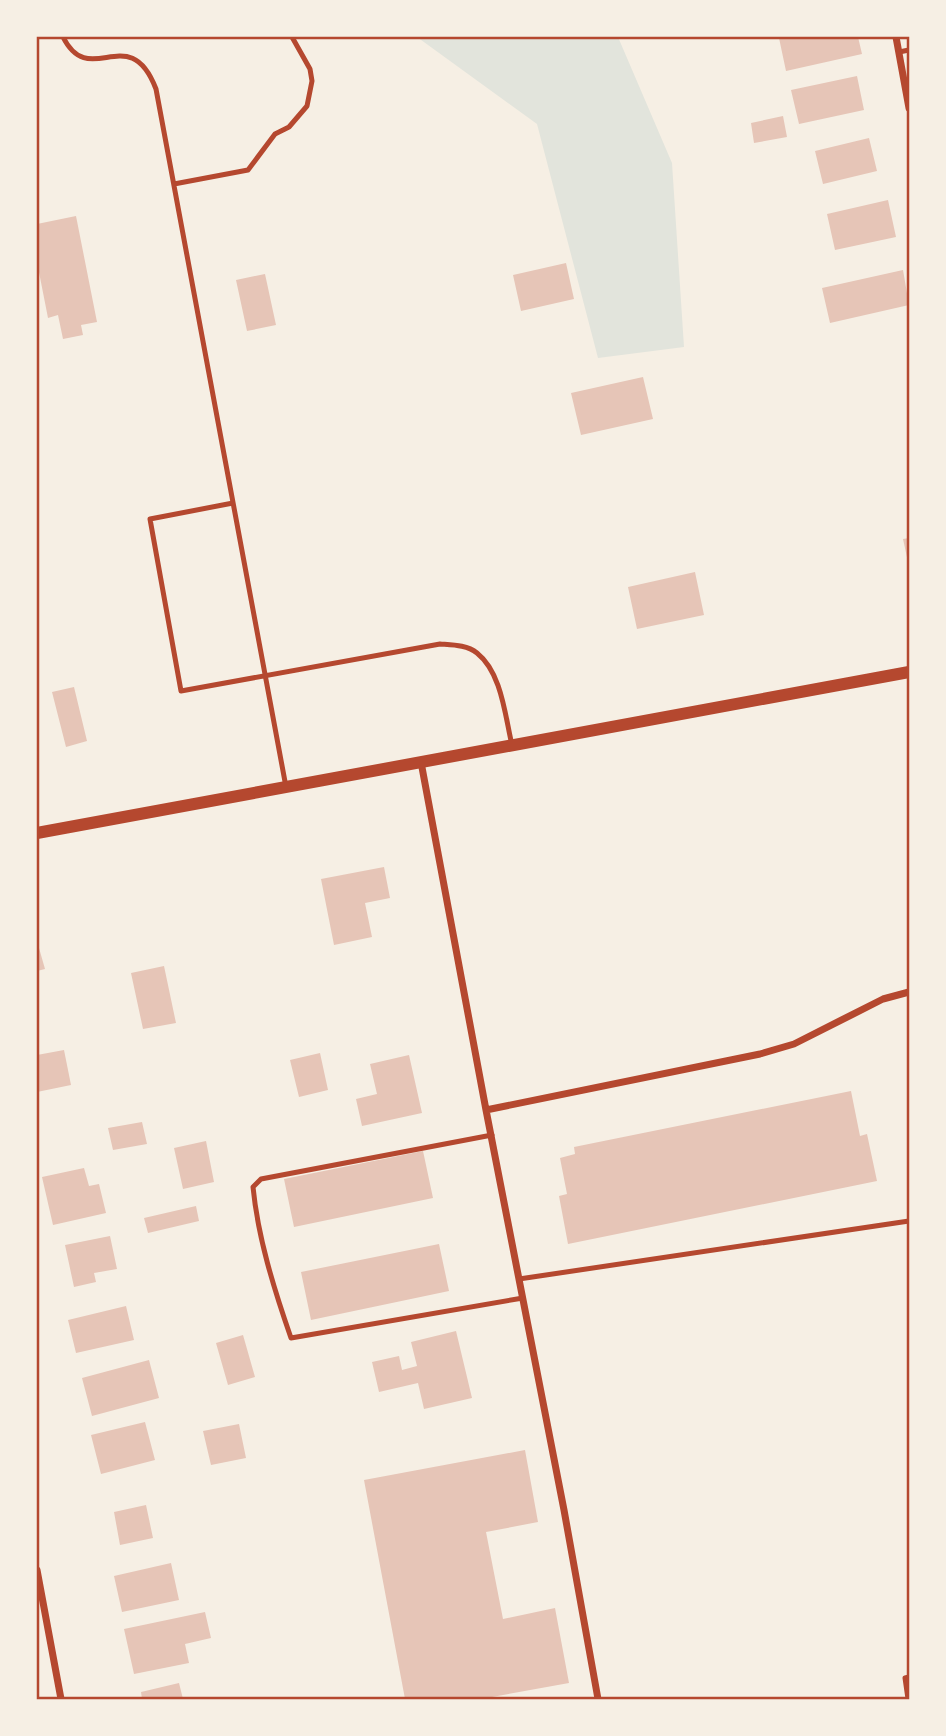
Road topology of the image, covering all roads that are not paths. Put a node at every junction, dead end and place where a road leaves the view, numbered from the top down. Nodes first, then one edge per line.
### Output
1 (63, 37) edge
2 (292, 37) edge
3 (896, 37) edge
4 (909, 50) edge
5 (899, 52) junction
6 (909, 108) edge
7 (174, 184) junction
8 (233, 503) junction
9 (909, 672) edge
10 (265, 677) junction
11 (512, 745) junction
12 (421, 762) junction
13 (286, 787) junction
14 (37, 833) edge
15 (909, 992) edge
16 (486, 1110) junction
17 (492, 1135) junction
18 (909, 1221) edge
19 (519, 1279) junction
20 (523, 1298) junction
21 (37, 1570) edge
22 (38, 1582) edge
23 (909, 1677) edge
24 (61, 1699) edge
25 (598, 1699) edge
26 (908, 1699) edge

1 - 7 lane
2 - 7 lane
3 - 5 street
4 - 5 lane
5 - 6 street
7 - 8 lane
8 - 10 lane
8 - 10 lane
9 - 11 street
10 - 11 lane
10 - 13 lane
11 - 12 street
12 - 13 street
12 - 16 street
13 - 14 street
15 - 16 street
16 - 17 street
17 - 19 street
17 - 20 lane
18 - 19 lane
19 - 20 street
20 - 25 street
21 - 22 street
22 - 24 street
23 - 26 lane

